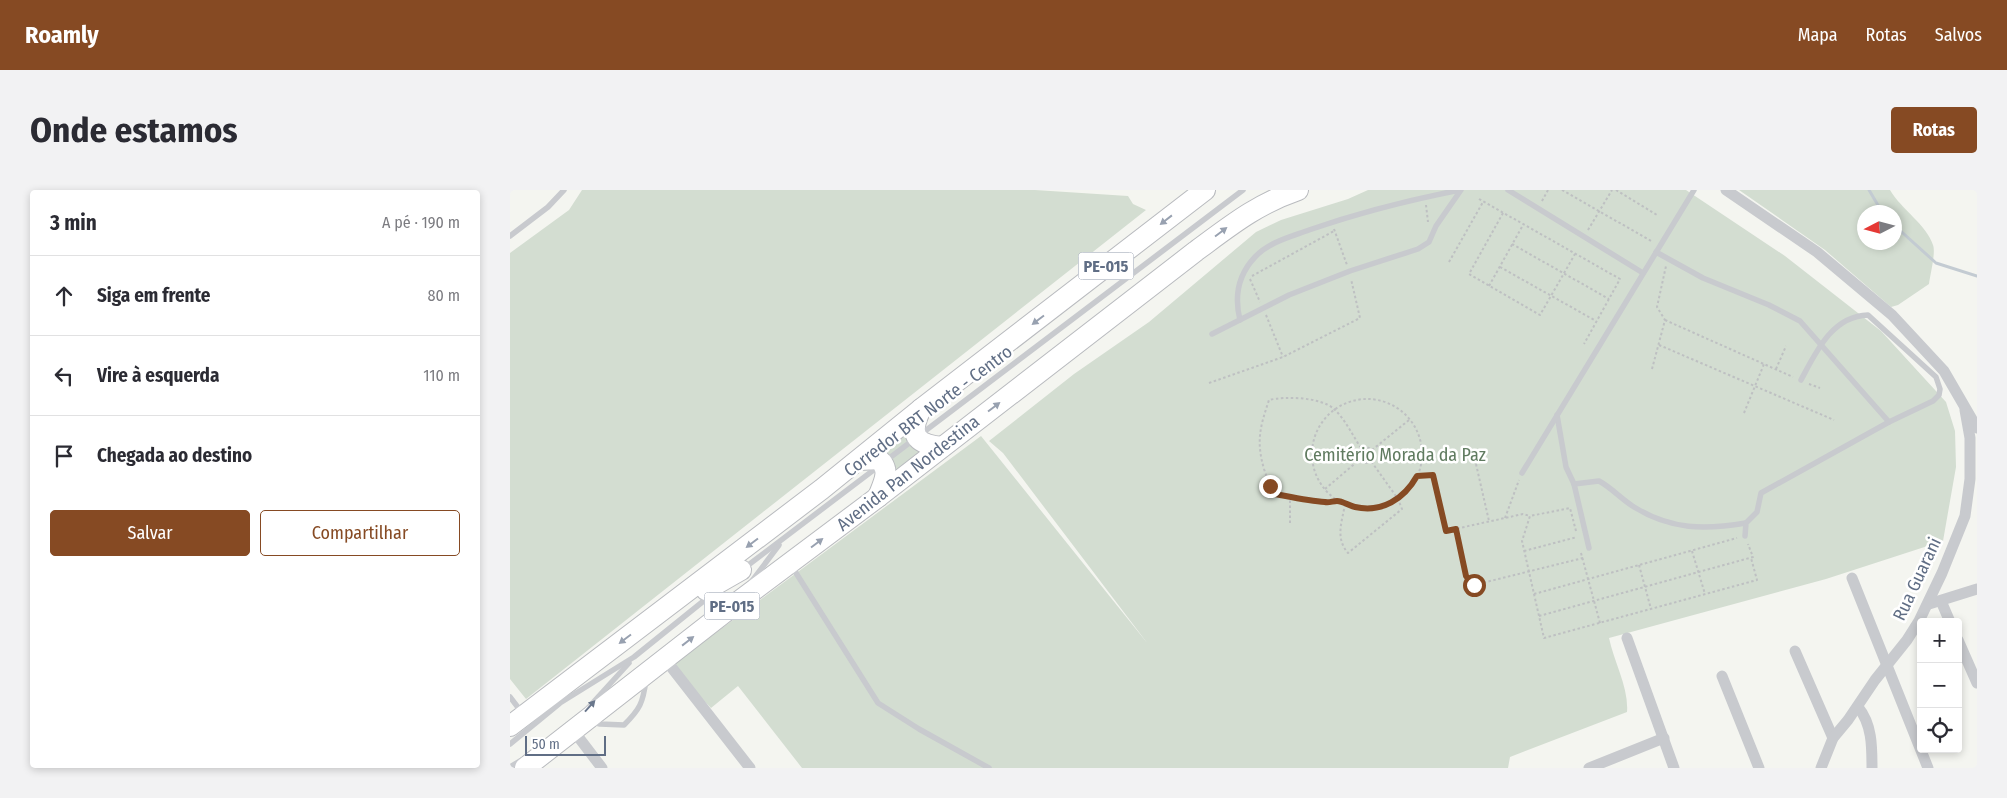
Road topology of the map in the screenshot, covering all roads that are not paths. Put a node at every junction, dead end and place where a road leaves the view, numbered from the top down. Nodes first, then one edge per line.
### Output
1 (564, 190) edge
2 (1205, 190) edge
3 (1243, 190) edge
4 (1298, 190) edge
5 (1461, 190) edge
6 (1508, 190) edge
7 (1694, 190) edge
8 (1726, 190) edge
9 (510, 236) edge
10 (1656, 252) junction
11 (1643, 273) junction
12 (1892, 315) junction
13 (1240, 320) junction
14 (1882, 327) junction
15 (1212, 334) dead end
16 (1820, 345) junction
17 (1801, 380) road end
18 (921, 409) junction
19 (1965, 410) junction
20 (1557, 415) junction
21 (1889, 422) junction
22 (1977, 428) edge
23 (917, 438) junction
24 (942, 447) junction
25 (860, 460) junction
26 (884, 463) junction
27 (1522, 473) road end
28 (1574, 484) junction
29 (878, 497) junction
30 (1746, 523) junction
31 (1745, 536) road end
32 (783, 539) junction
33 (1589, 548) dead end
34 (790, 564) junction
35 (742, 570) junction
36 (1852, 578) dead end
37 (1977, 588) edge
38 (1941, 601) junction
39 (1929, 604) junction
40 (734, 605) junction
41 (1948, 618) edge
42 (648, 621) junction
43 (1627, 638) dead end
44 (1962, 649) edge
45 (1795, 651) dead end
46 (634, 657) junction
47 (665, 659) junction
48 (1887, 665) junction
49 (647, 672) junction
50 (1722, 676) dead end
51 (1977, 683) edge
52 (510, 697) edge
53 (1858, 706) junction
54 (517, 720) edge
55 (579, 725) junction
56 (552, 738) dead end
57 (1664, 738) junction
58 (1833, 738) junction
59 (510, 744) edge
60 (526, 762) edge
61 (510, 767) edge
62 (602, 768) edge
63 (750, 768) edge
64 (989, 768) edge
65 (1589, 768) edge
66 (1674, 768) edge
67 (1759, 768) edge
68 (1820, 768) edge
69 (1872, 768) edge
70 (1928, 768) edge

1 - 9 lane
2 -> 18 highway, PE-015
3 - 23 lane, Corredor BRT Norte - Centro
24 -> 4 highway, Avenida Pan Nordestina / PE-015
5 - 13 lane
5 - 13 lane
6 - 11 lane
7 - 10 lane
8 - 12 street
10 - 11 lane
10 - 16 lane
11 - 20 lane
12 - 14 lane
12 - 19 street
13 - 15 lane
14 - 16 lane
14 - 21 lane
16 - 17 lane
16 - 21 lane
18 - 23 highway
18 - 25 highway, PE-015
19 - 22 street
19 - 39 street, Rua Guarani
20 - 27 lane
20 - 28 lane
21 - 30 lane
23 - 24 highway
23 - 26 lane, Corredor BRT Norte - Centro
24 - 29 highway, Avenida Pan Nordestina / PE-015
25 - 26 highway
25 -> 42 highway, PE-015
26 - 29 highway
26 - 32 lane, Corredor BRT Norte - Centro
28 - 30 lane
28 - 33 lane
34 -> 29 highway, Avenida Pan Nordestina / PE-015
30 - 31 lane
32 - 35 lane, Corredor BRT Norte - Centro
32 - 40 lane
34 - 40 highway, Avenida Pan Nordestina / PE-015
34 - 64 lane
35 - 42 highway
35 - 46 lane, Corredor BRT Norte - Centro
36 - 48 street
37 - 38 street
38 - 39 street
38 - 41 street
39 - 48 street, Rua Guarani
47 -> 40 highway, Avenida Pan Nordestina / PE-015
42 -> 54 highway, PE-015
43 - 57 street
44 - 51 street
45 - 58 street
56 -> 46 lane, Corredor BRT Norte - Centro
46 - 59 lane, Corredor BRT Norte - Centro
47 - 49 highway, Avenida Pan Nordestina / PE-015
47 - 63 street
48 - 53 street, Rua Guarani
48 - 70 street
49 - 55 highway, Avenida Pan Nordestina / PE-015
49 - 55 lane
50 - 67 street
52 - 54 lane
53 - 58 street, Rua Guarani
53 - 69 street
55 - 60 highway, Avenida Pan Nordestina / PE-015
55 - 62 street
57 - 65 street
57 - 66 street
58 - 68 street, Rua Guarani
60 - 61 lane

